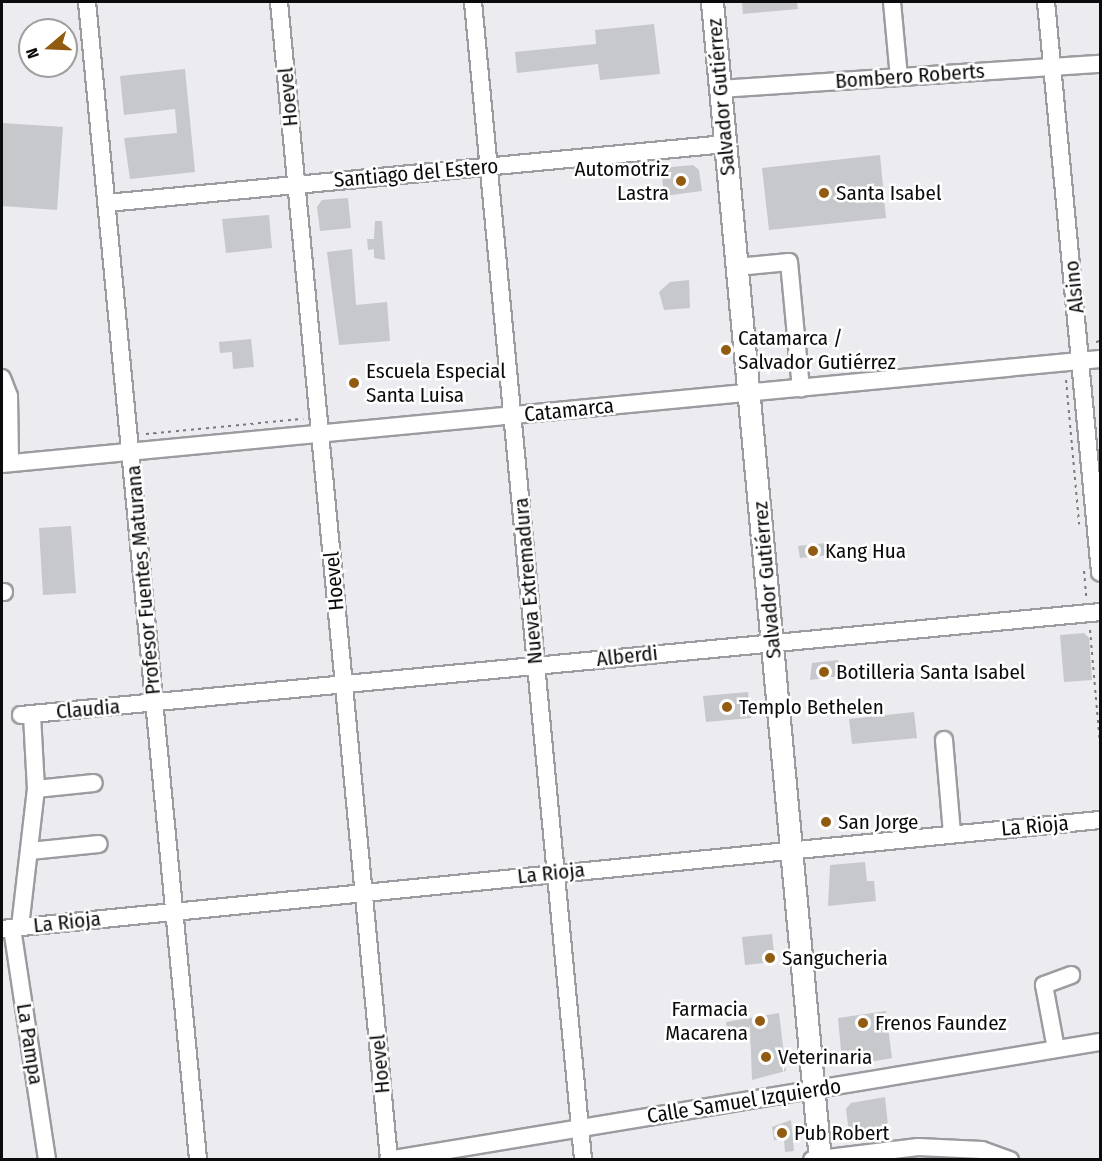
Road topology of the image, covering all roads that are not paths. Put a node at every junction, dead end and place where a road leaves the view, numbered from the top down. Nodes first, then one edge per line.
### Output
1 (87, 2) edge
2 (279, 2) edge
3 (473, 2) edge
4 (712, 2) edge
5 (892, 2) edge
6 (1046, 2) edge
7 (1101, 64) edge
8 (1053, 67) junction
9 (899, 77) junction
10 (720, 89) junction
11 (725, 144) junction
12 (488, 166) junction
13 (297, 185) junction
14 (107, 203) junction
15 (737, 267) junction
16 (1101, 359) edge
17 (1081, 361) junction
18 (2, 378) edge
19 (801, 388) junction
20 (749, 393) junction
21 (512, 416) junction
22 (320, 434) junction
23 (130, 453) junction
24 (6, 464) edge
25 (1101, 572) edge
26 (1101, 612) edge
27 (772, 642) junction
28 (536, 665) junction
29 (344, 685) junction
30 (154, 703) junction
31 (26, 714) joint
32 (944, 740) dead end
33 (94, 783) dead end
34 (36, 789) junction
35 (1101, 820) edge
36 (952, 834) junction
37 (99, 844) dead end
38 (792, 849) junction
39 (30, 850) junction
40 (556, 872) junction
41 (364, 892) junction
42 (174, 911) junction
43 (12, 928) edge
44 (1071, 975) dead end
45 (1101, 1042) edge
46 (1056, 1049) junction
47 (815, 1089) junction
48 (580, 1128) junction
49 (952, 1154) edge
50 (388, 1159) edge
51 (817, 1159) edge
52 (47, 1160) edge
53 (198, 1160) edge
54 (583, 1160) edge
55 (1010, 1160) edge

1 - 14 street, Profesor Fuentes Maturana
2 - 13 street, Hoevel
3 - 12 street, Nueva Extremadura
4 - 10 main road, Salvador Gutiérrez
5 - 9 street
6 - 8 street, Alsino
7 - 8 street, Bombero Roberts
8 - 9 street, Bombero Roberts
8 - 17 street, Alsino
9 - 10 street, Bombero Roberts
10 - 11 main road, Salvador Gutiérrez
11 - 12 street, Santiago del Estero
11 - 15 main road, Salvador Gutiérrez
12 - 13 street, Santiago del Estero
12 - 21 street, Nueva Extremadura
13 - 14 street, Santiago del Estero
13 - 22 street, Hoevel
14 - 23 street, Profesor Fuentes Maturana
15 - 19 street
15 - 20 main road, Salvador Gutiérrez
16 - 17 street, Catamarca
17 - 19 street, Catamarca
17 - 25 street, Alsino
18 - 24 street
19 - 20 street, Catamarca
20 - 21 street, Catamarca
20 - 27 main road, Salvador Gutiérrez
21 - 22 street, Catamarca
21 - 28 street, Nueva Extremadura
22 - 23 street, Catamarca
22 - 29 street, Hoevel
23 - 24 street, Catamarca
23 - 30 street, Profesor Fuentes Maturana
26 - 27 street, Alberdi
27 - 28 street, Alberdi
27 - 38 main road, Salvador Gutiérrez
28 - 29 street, Alberdi
28 - 40 street, Nueva Extremadura
29 - 30 street, Alberdi
29 - 41 street, Hoevel
30 - 31 street, Claudia
30 - 42 street, Profesor Fuentes Maturana
31 - 34 street, La Pampa
32 - 36 street
33 - 34 street
34 - 39 street, La Pampa
35 - 36 street, La Rioja
36 - 38 street, La Rioja
37 - 39 street
38 - 40 street, La Rioja
38 - 47 main road, Salvador Gutiérrez
39 - 43 street, La Pampa
40 - 41 street, La Rioja
40 - 48 street, Nueva Extremadura
41 - 42 street, La Rioja
41 - 50 street, Hoevel
42 - 43 street, La Rioja
42 - 53 street, Profesor Fuentes Maturana
43 - 52 street, La Pampa
44 - 46 street
45 - 46 street, Calle Samuel Izquierdo
46 - 47 street, Calle Samuel Izquierdo
47 - 48 street, Calle Samuel Izquierdo
47 - 51 main road, Salvador Gutiérrez
48 - 50 street, Calle Samuel Izquierdo
48 - 54 street, Nueva Extremadura
49 - 51 street
49 - 55 street

